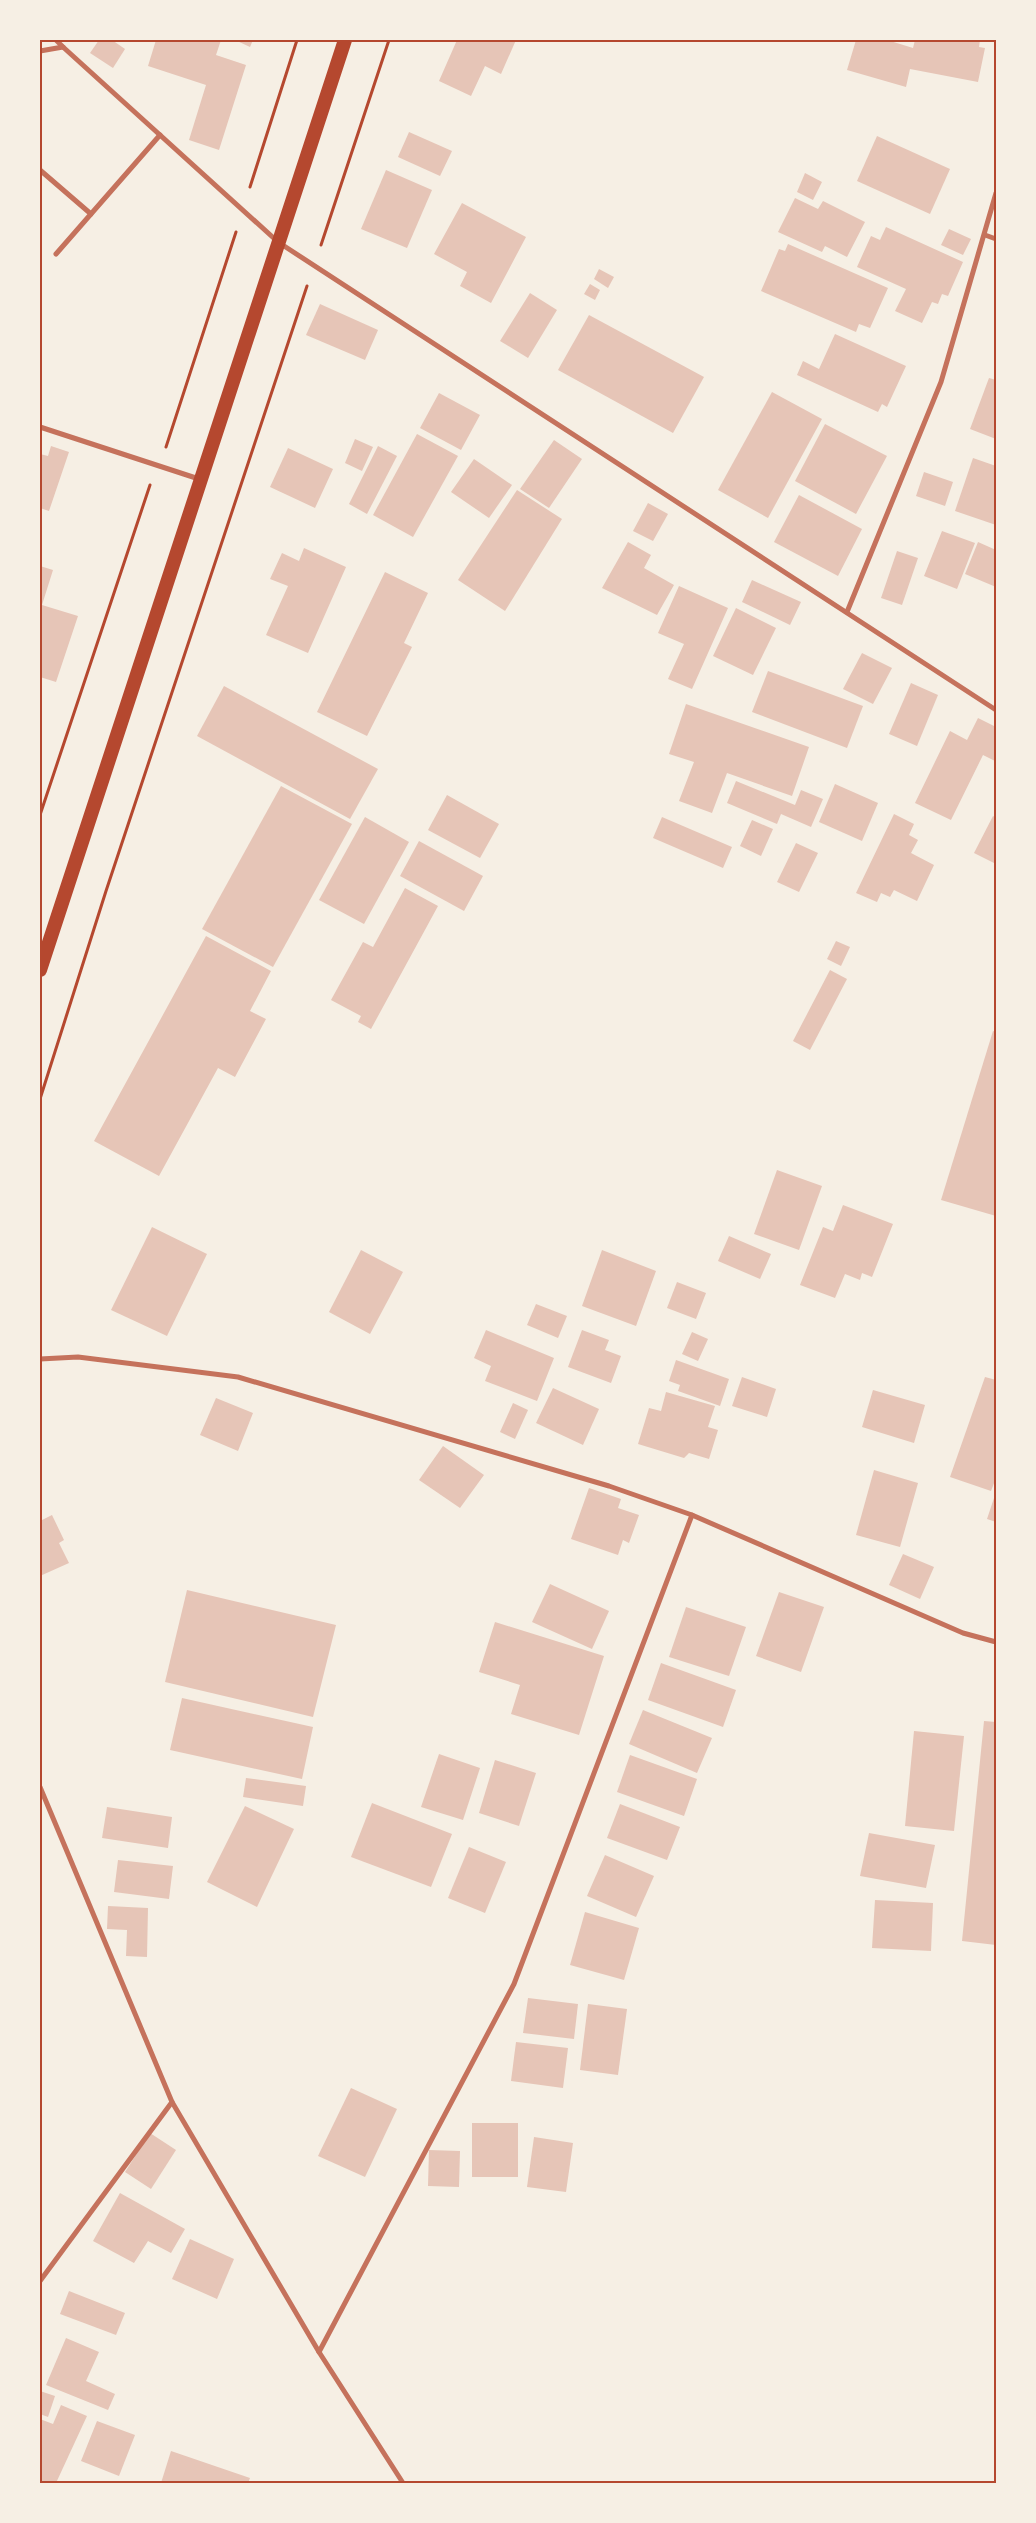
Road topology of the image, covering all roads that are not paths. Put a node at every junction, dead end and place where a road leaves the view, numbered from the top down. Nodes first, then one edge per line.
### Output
1 (56, 40) edge
2 (345, 40) edge
3 (63, 47) junction
4 (40, 51) edge
5 (160, 135) junction
6 (40, 170) edge
7 (996, 193) edge
8 (91, 214) junction
9 (985, 235) junction
10 (996, 239) edge
11 (278, 242) junction
12 (56, 254) dead end
13 (40, 427) edge
14 (201, 480) junction
15 (846, 612) junction
16 (996, 710) edge
17 (40, 970) edge
18 (40, 1359) edge
19 (692, 1514) junction
20 (996, 1642) edge
21 (40, 1787) edge
22 (172, 2102) junction
23 (40, 2281) edge
24 (319, 2352) junction
25 (404, 2483) edge

1 - 3 street
2 - 11 highway
3 - 4 street
3 - 5 street
5 - 8 street
5 - 11 street
6 - 8 street
7 - 9 street
8 - 12 street
9 - 10 street
9 - 15 street
11 - 14 highway
11 - 15 street
13 - 14 street
14 - 17 highway
15 - 16 street
18 - 19 street
19 - 20 street
19 - 24 street
21 - 22 street
22 - 23 street
22 - 24 street
24 - 25 street

